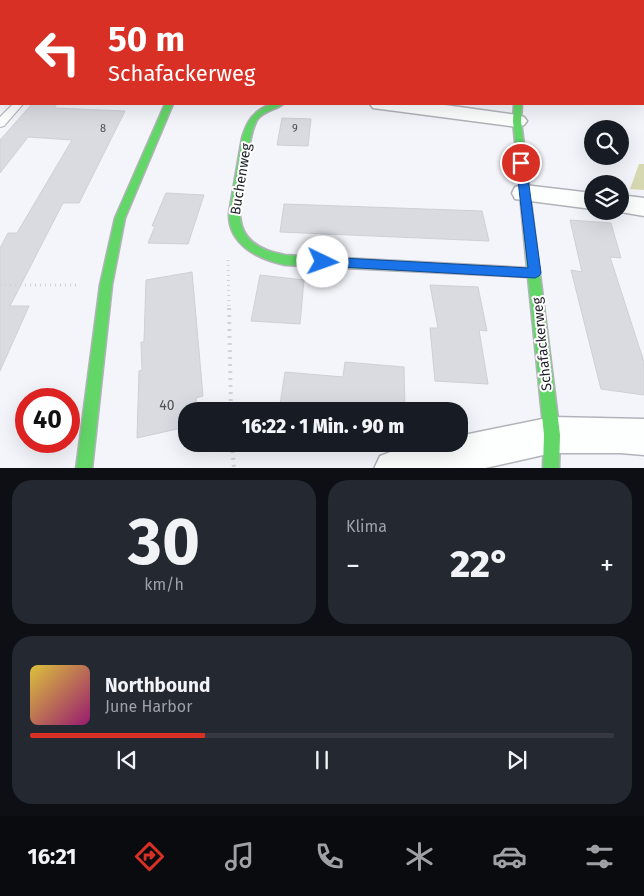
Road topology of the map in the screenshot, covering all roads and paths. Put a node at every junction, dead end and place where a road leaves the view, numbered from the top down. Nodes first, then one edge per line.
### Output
1 (17, 105) edge
2 (168, 105) edge
3 (276, 105) edge
4 (404, 105) edge
5 (518, 112) edge
6 (0, 124) edge
7 (524, 193) junction
8 (584, 200) edge
9 (629, 205) edge
10 (644, 207) edge
11 (234, 220) junction
12 (535, 273) junction
13 (0, 285) edge
14 (106, 285) junction
15 (231, 402) edge
16 (644, 437) edge
17 (233, 452) edge
18 (551, 452) edge
19 (84, 468) edge
20 (234, 468) edge
21 (393, 468) edge

1 - 6 lane
2 - 14 street
3 - 11 street, Buchenweg
4 - 5 street
5 - 7 street, Schafackerweg
7 - 8 street
7 - 12 street, Schafackerweg
9 - 10 street
11 - 12 street, Buchenweg
11 - 15 path
12 - 18 street, Schafackerweg
13 - 14 path
14 - 19 street
16 - 18 street
17 - 20 path
18 - 21 street

